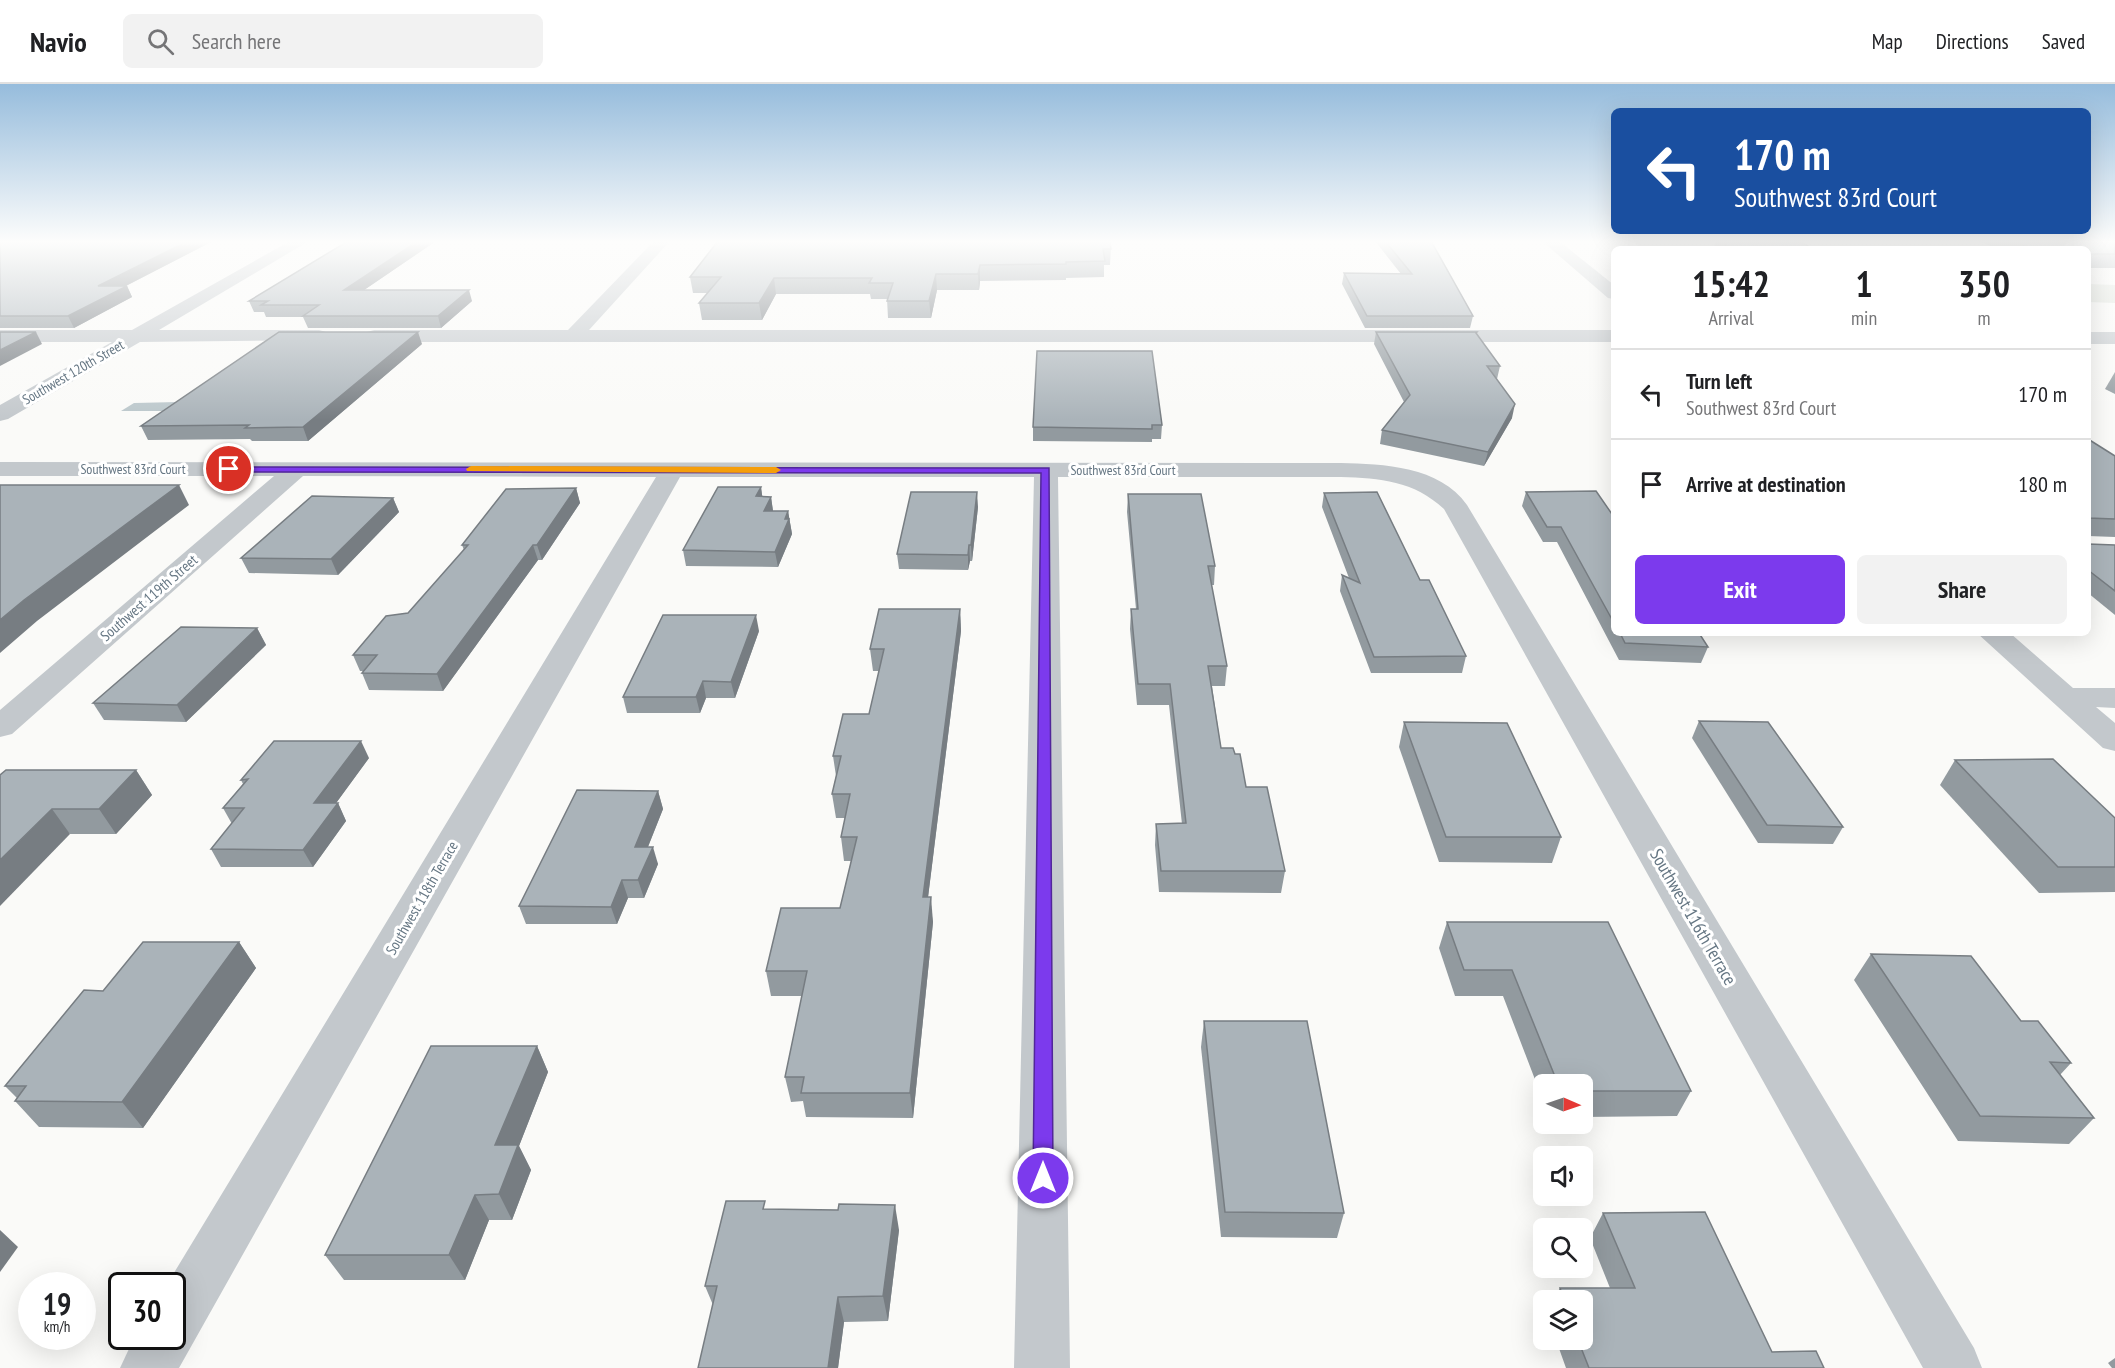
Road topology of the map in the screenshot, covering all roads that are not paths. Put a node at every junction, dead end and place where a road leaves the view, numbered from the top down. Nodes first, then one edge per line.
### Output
1 (197, 301) edge
2 (606, 301) edge
3 (0, 336) edge
4 (136, 336) junction
5 (332, 336) edge
6 (355, 336) edge
7 (573, 336) junction
8 (1611, 336) edge
9 (2091, 338) edge
10 (2115, 338) edge
11 (0, 414) edge
12 (0, 469) edge
13 (297, 469) junction
14 (672, 470) junction
15 (1046, 470) junction
16 (1418, 481) joint
17 (1995, 636) edge
18 (2066, 698) junction
19 (2115, 698) edge
20 (0, 727) edge
21 (2115, 741) edge
22 (186, 1302) edge
23 (159, 1350) edge
24 (148, 1368) edge
25 (1042, 1368) edge
26 (1954, 1368) edge

1 - 4 street, Southwest 120th Street
2 - 7 street
3 - 4 street
4 - 5 street
4 - 11 street, Southwest 120th Street
6 - 7 street
7 - 8 street
9 - 10 street
12 - 13 street, Southwest 83rd Court
13 - 14 street, Southwest 83rd Court
13 - 20 street, Southwest 119th Street
14 - 15 street, Southwest 83rd Court
14 - 22 street, Southwest 118th Terrace
15 - 16 street, Southwest 83rd Court
15 - 25 street
16 - 26 street, Southwest 116th Terrace
17 - 18 street
18 - 19 street
18 - 21 street
23 - 24 street

